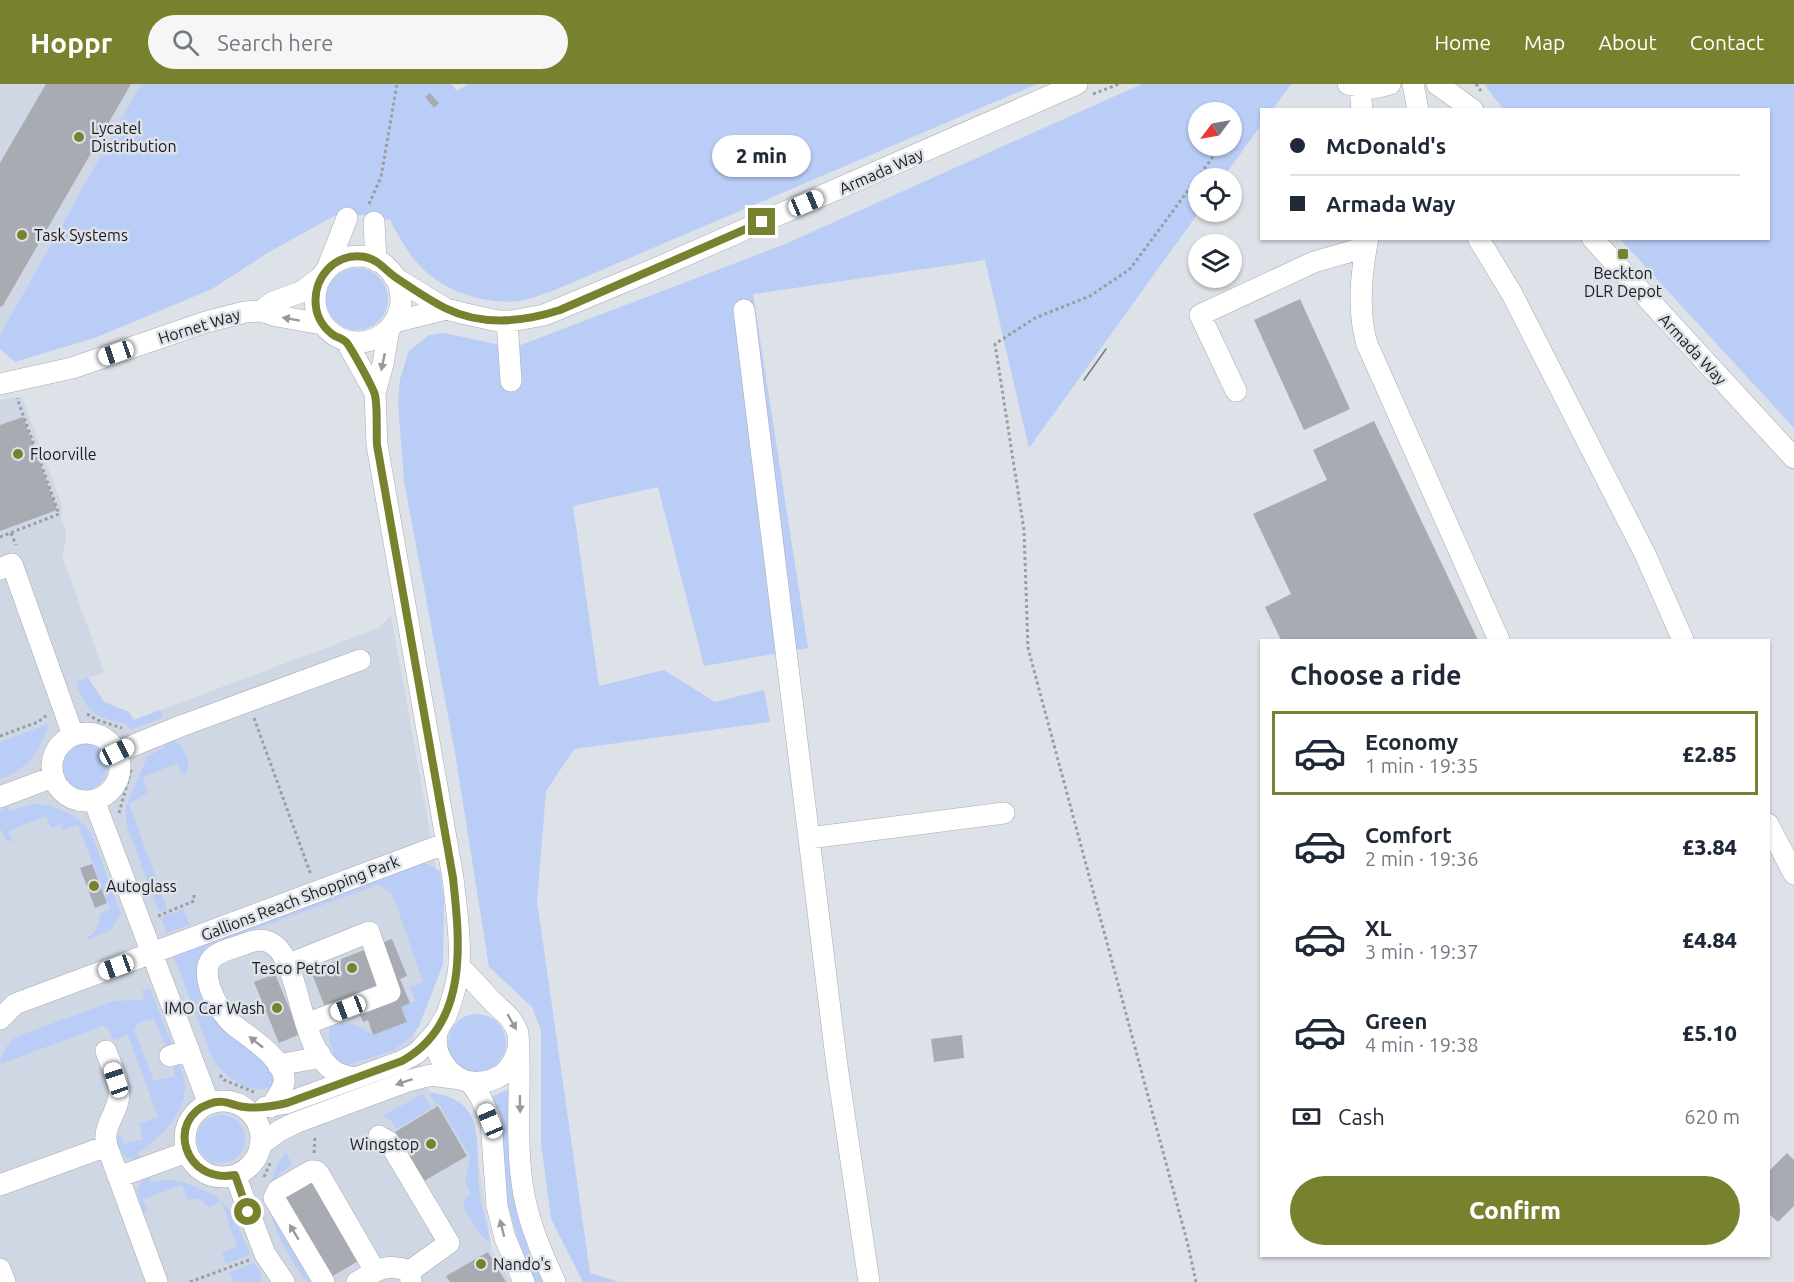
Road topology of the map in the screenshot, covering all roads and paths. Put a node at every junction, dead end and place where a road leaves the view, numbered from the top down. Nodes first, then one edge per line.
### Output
1 (397, 84) edge
2 (1077, 84) edge
3 (1390, 84) edge
4 (1413, 84) edge
5 (1437, 84) edge
6 (1459, 84) edge
7 (1354, 86) edge
8 (1361, 108) edge
9 (1418, 108) edge
10 (1471, 108) edge
11 (1473, 108) edge
12 (1214, 156) edge
13 (371, 214) joint
14 (347, 218) dead end
15 (1479, 240) edge
16 (1594, 240) edge
17 (1367, 243) edge
18 (376, 261) junction
19 (324, 273) junction
20 (394, 276) junction
21 (446, 309) junction
22 (744, 310) dead end
23 (261, 311) junction
24 (507, 321) junction
25 (322, 324) junction
26 (392, 326) junction
27 (346, 341) junction
28 (511, 381) dead end
29 (6, 383) edge
30 (1236, 391) dead end
31 (375, 393) junction
32 (1794, 459) edge
33 (0, 537) edge
34 (6, 567) edge
35 (1499, 639) edge
36 (1683, 639) edge
37 (360, 660) dead end
38 (248, 701) junction
39 (82, 710) dead end
40 (50, 712) dead end
41 (122, 728) dead end
42 (73, 735) junction
43 (0, 736) edge
44 (117, 752) junction
45 (53, 777) junction
46 (0, 797) edge
47 (94, 800) junction
48 (1004, 813) dead end
49 (1770, 828) edge
50 (809, 838) junction
51 (447, 843) junction
52 (1794, 874) edge
53 (313, 880) dead end
54 (194, 894) dead end
55 (154, 917) dead end
56 (154, 954) junction
57 (287, 965) junction
58 (459, 966) junction
59 (19, 1003) edge
60 (495, 1004) junction
61 (442, 1022) junction
62 (306, 1024) junction
63 (519, 1046) junction
64 (106, 1051) dead end
65 (320, 1054) junction
66 (278, 1065) junction
67 (354, 1078) junction
68 (466, 1081) junction
69 (209, 1104) junction
70 (243, 1107) junction
71 (271, 1107) junction
72 (378, 1137) dead end
73 (260, 1145) junction
74 (107, 1146) junction
75 (187, 1152) junction
76 (235, 1175) junction
77 (118, 1177) junction
78 (0, 1185) edge
79 (253, 1258) dead end
80 (0, 1269) edge
81 (375, 1271) junction
82 (411, 1276) edge
83 (5, 1282) edge
84 (157, 1282) edge
85 (190, 1282) edge
86 (284, 1282) edge
87 (324, 1282) edge
88 (357, 1282) edge
89 (524, 1282) edge
90 (555, 1282) edge
91 (869, 1282) edge
92 (1196, 1282) edge

1 - 13 path
2 - 24 street, Armada Way
3 - 7 street
4 - 9 street
5 - 10 street
6 - 11 street
7 - 8 street
12 - 92 path
13 - 18 street
14 - 19 street
15 - 36 street
16 - 32 street, Armada Way
17 - 30 street
17 - 35 street
18 - 19 street
18 - 20 street, Armada Way
19 - 23 street, Hornet Way
19 - 25 street
20 - 21 street, Armada Way
20 - 26 street
21 - 24 street, Armada Way
21 - 26 street, Armada Way
22 - 50 street
25 -> 23 street, Hornet Way
23 - 29 street, Hornet Way
24 - 28 street
25 - 27 street
26 - 27 street, Armada Way
26 -> 31 street
27 - 31 street
29 - 33 path
31 - 51 street
34 - 42 street
37 - 38 street
38 - 44 street
38 - 53 path
39 - 41 path
40 - 43 path
42 - 44 street
42 - 45 street
44 - 47 street
45 - 46 street
45 - 47 street
47 - 56 street
48 - 50 street
49 - 52 street
50 - 91 street
51 - 56 street, Gallions Reach Shopping Park
51 - 58 street
54 - 55 path
56 - 59 street, Gallions Reach Shopping Park
56 - 69 street
57 - 62 street
57 - 62 street
66 -> 57 street
58 - 60 street
58 - 61 street
60 - 61 street
60 -> 63 street
61 - 67 street
61 - 68 street
62 - 65 street
63 - 68 street
63 -> 90 street
64 - 74 street
65 - 66 street
65 - 67 street
66 - 71 street
67 - 71 street
68 -> 73 street
89 -> 68 street
69 - 70 street
69 - 75 street
70 - 71 street
70 - 73 street
72 - 82 street
73 - 76 street
74 - 77 street
74 - 78 street
75 - 76 street
75 - 77 street
76 - 86 street
77 - 84 street
79 - 85 path
80 - 83 street
81 - 82 street
87 -> 81 street
81 - 88 street

